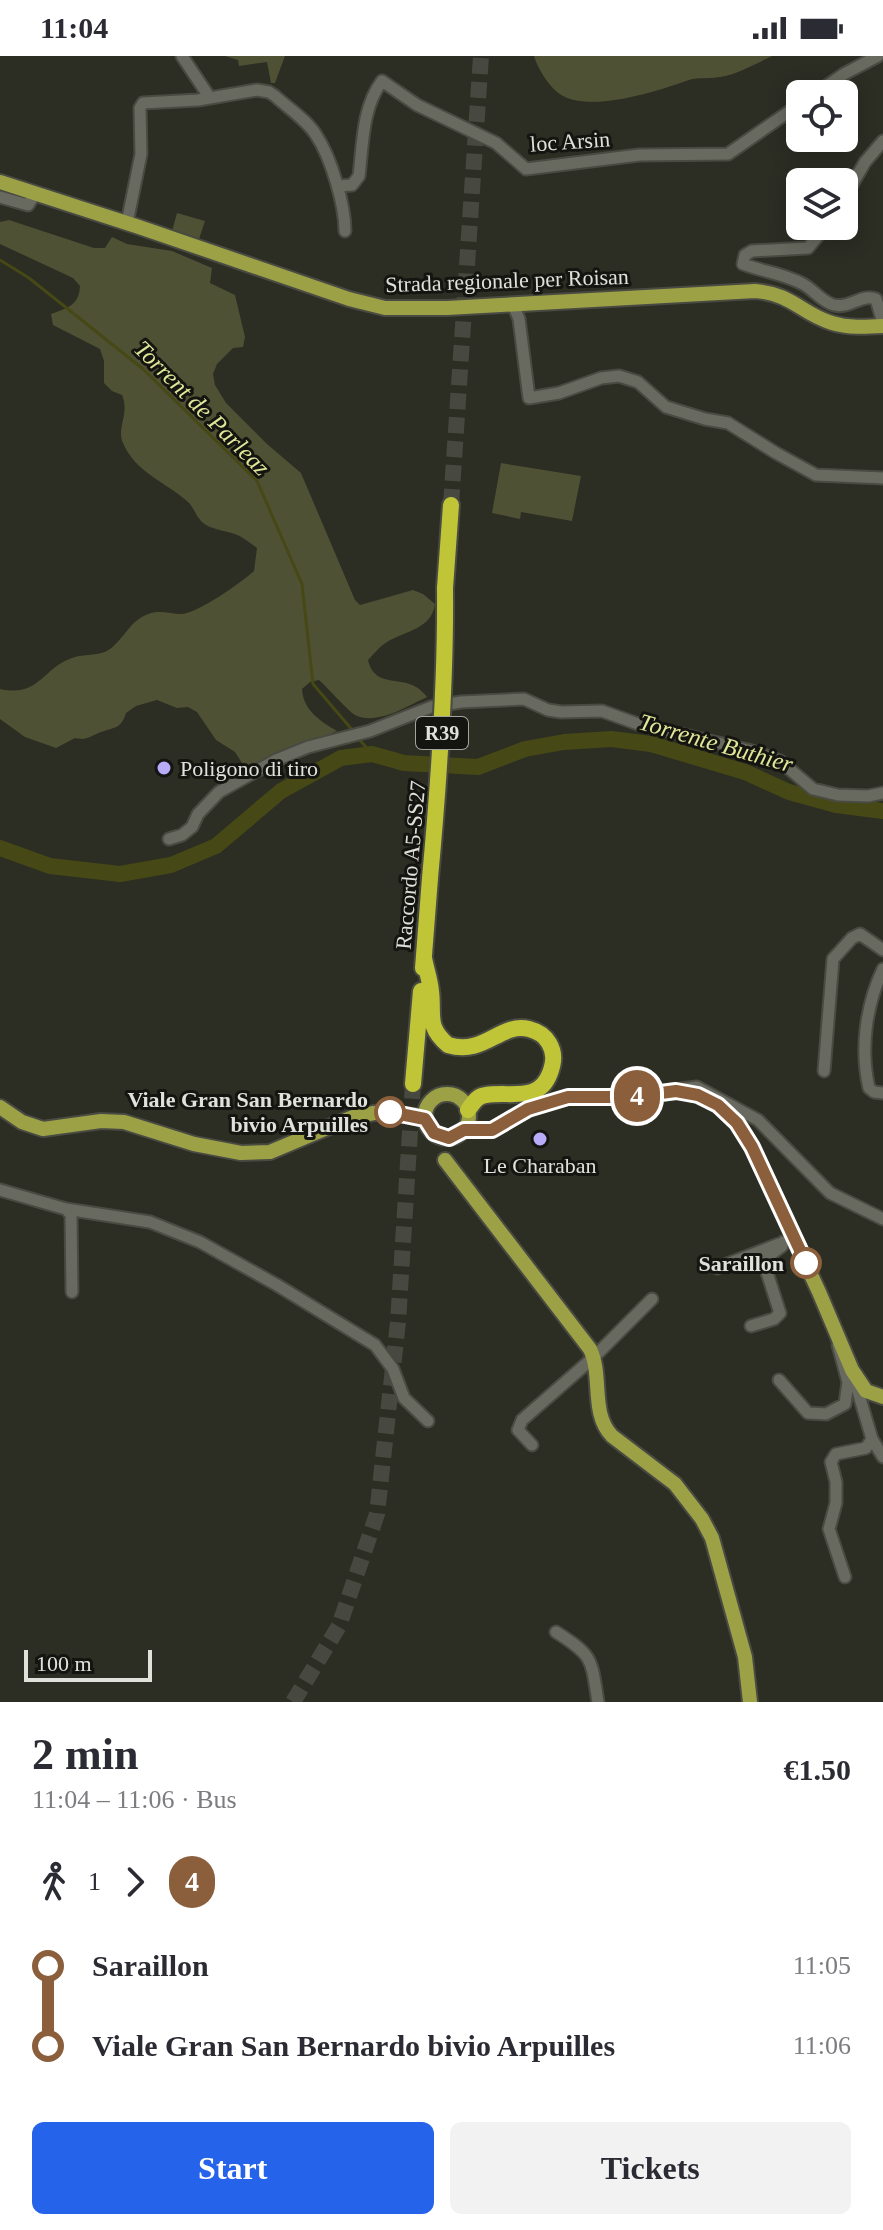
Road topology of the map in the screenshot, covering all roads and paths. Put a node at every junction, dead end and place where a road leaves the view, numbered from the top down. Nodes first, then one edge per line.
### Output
1 (182, 56) edge
2 (878, 56) edge
3 (838, 80) edge
4 (210, 98) junction
5 (786, 114) edge
6 (883, 141) edge
7 (858, 174) edge
8 (0, 182) edge
9 (338, 186) junction
10 (35, 194) junction
11 (0, 197) edge
12 (127, 223) junction
13 (345, 231) dead end
14 (815, 240) edge
15 (879, 294) edge
16 (513, 304) junction
17 (883, 324) edge
18 (883, 478) edge
19 (451, 505) tunnel mouth
20 (883, 793) edge
21 (169, 839) dead end
22 (883, 950) edge
23 (424, 958) junction
24 (883, 969) edge
25 (824, 1071) dead end
26 (413, 1084) tunnel mouth
27 (676, 1091) junction
28 (883, 1093) edge
29 (429, 1103) junction
30 (0, 1107) edge
31 (393, 1113) junction
32 (425, 1119) junction
33 (458, 1126) junction
34 (0, 1190) edge
35 (66, 1209) junction
36 (883, 1219) edge
37 (788, 1239) junction
38 (717, 1268) dead end
39 (72, 1292) dead end
40 (652, 1299) dead end
41 (751, 1326) dead end
42 (836, 1333) junction
43 (594, 1357) junction
44 (852, 1370) junction
45 (779, 1380) dead end
46 (883, 1397) edge
47 (428, 1421) dead end
48 (872, 1439) junction
49 (532, 1445) dead end
50 (883, 1457) edge
51 (845, 1577) dead end
52 (556, 1632) dead end
53 (598, 1702) edge
54 (750, 1702) edge

1 - 4 street
2 - 3 street
4 - 9 street
4 - 12 street
5 - 9 street, loc Arsin
6 - 7 street
8 - 10 main road, Strada regionale per Roisan
9 - 13 street
10 - 11 street
10 - 12 main road, Strada regionale per Roisan
12 - 16 main road, Strada regionale per Roisan
14 - 15 street
15 - 17 street
16 - 17 main road, Strada regionale per Roisan
16 - 18 street
19 - 23 highway, Raccordo A5-SS27 / R39, bridge
20 - 21 street
22 - 25 street
23 - 26 highway, Raccordo A5-SS27 / R39
23 - 33 highway
24 - 28 street
27 - 33 main road
27 - 36 street
27 - 37 main road
29 - 31 main road
29 - 32 main road
29 - 33 main road
30 - 31 main road
31 - 32 main road
32 - 33 main road
33 - 43 main road
34 - 35 street
35 - 39 street
35 - 47 street
37 - 38 street
37 - 41 street
37 - 42 main road
40 - 43 street
42 - 44 main road
42 - 45 street
43 - 49 street
43 - 54 main road
44 - 46 main road
44 - 48 street
48 - 50 street
48 - 51 street
52 - 53 street

